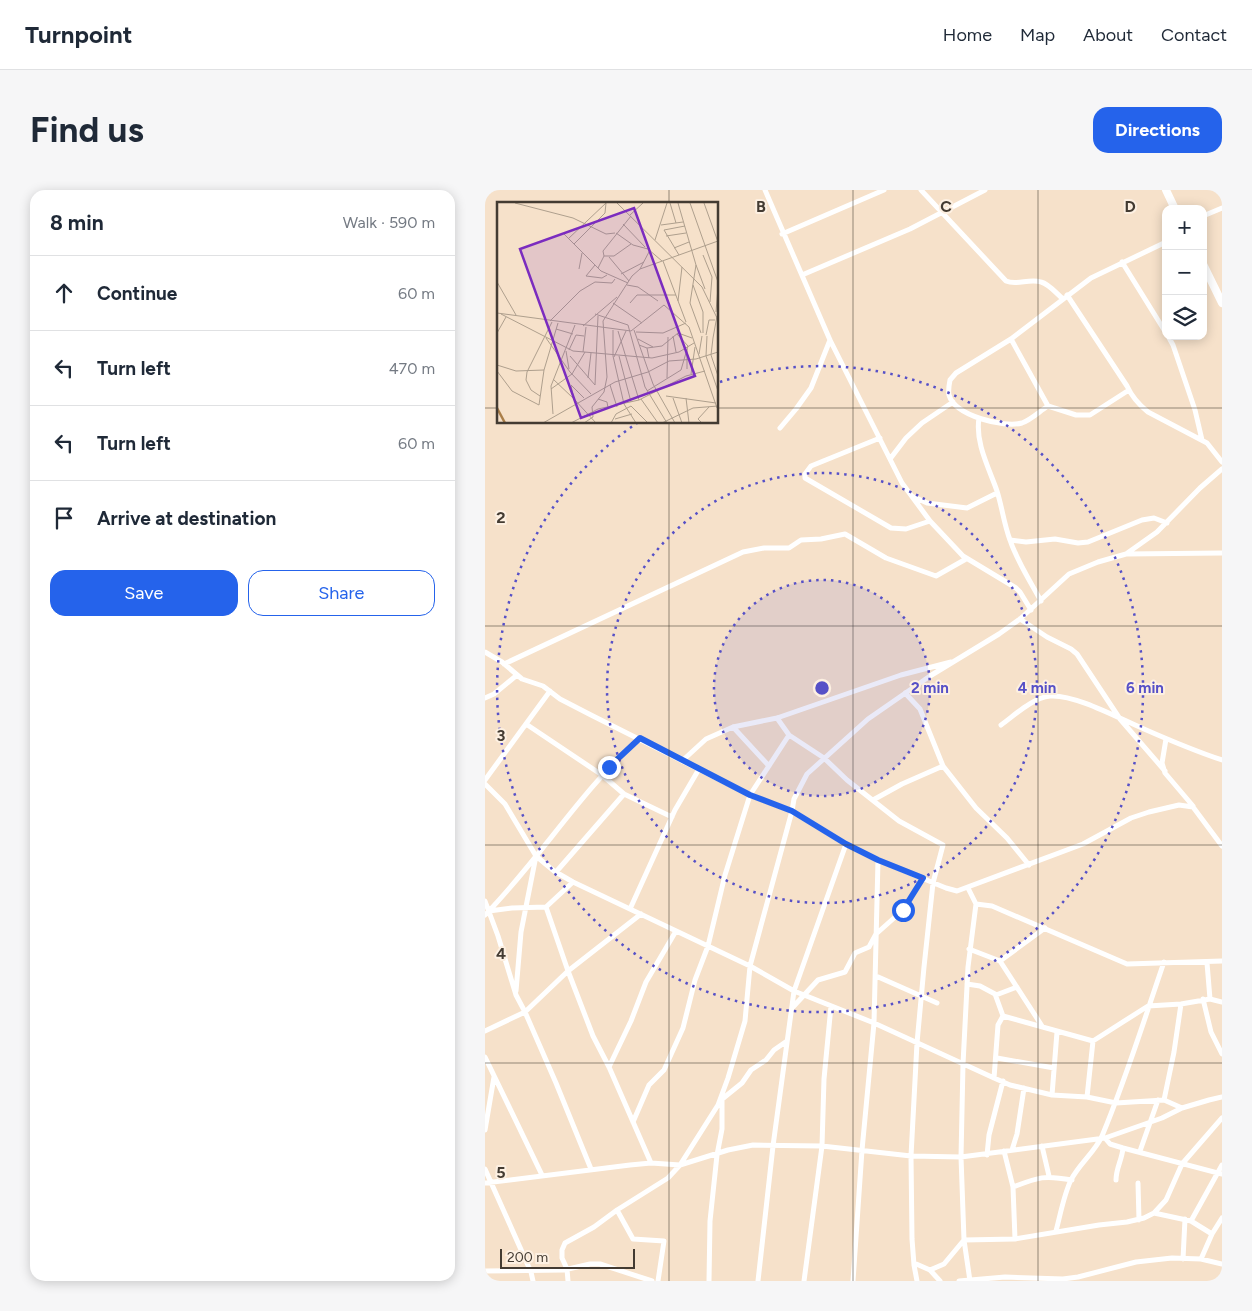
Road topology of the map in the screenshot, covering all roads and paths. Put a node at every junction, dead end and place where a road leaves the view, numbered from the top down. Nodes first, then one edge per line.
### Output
1 (765, 190) edge
2 (884, 190) edge
3 (921, 190) edge
4 (983, 190) edge
5 (1166, 190) edge
6 (1173, 205) edge
7 (1222, 208) edge
8 (942, 212) junction
9 (1207, 214) edge
10 (782, 234) junction
11 (1162, 244) edge
12 (1122, 262) junction
13 (1207, 272) edge
14 (803, 275) junction
15 (1065, 297) junction
16 (1222, 303) edge
17 (1162, 326) edge
18 (1011, 339) junction
19 (830, 340) junction
20 (1170, 340) edge
21 (1129, 390) junction
22 (953, 402) junction
23 (1048, 406) junction
24 (979, 418) junction
25 (781, 428) dead end
26 (880, 438) junction
27 (1202, 440) junction
28 (890, 459) junction
29 (1222, 462) edge
30 (1222, 469) edge
31 (997, 493) junction
32 (911, 496) junction
33 (930, 521) junction
34 (1167, 523) junction
35 (1010, 540) junction
36 (1222, 553) edge
37 (1126, 554) junction
38 (966, 559) junction
39 (1041, 601) junction
40 (1031, 610) junction
41 (1020, 619) junction
42 (485, 652) edge
43 (957, 661) junction
44 (504, 664) junction
45 (517, 675) junction
46 (550, 691) junction
47 (905, 693) junction
48 (485, 698) edge
49 (777, 718) junction
50 (1120, 719) junction
51 (525, 724) junction
52 (1001, 724) dead end
53 (733, 727) junction
54 (789, 736) junction
55 (640, 738) junction
56 (1166, 739) junction
57 (823, 758) junction
58 (1222, 760) edge
59 (682, 761) junction
60 (769, 766) junction
61 (943, 766) junction
62 (699, 769) junction
63 (1165, 771) junction
64 (602, 775) junction
65 (485, 780) edge
66 (485, 784) edge
67 (624, 794) junction
68 (750, 795) junction
69 (873, 800) junction
70 (1193, 807) junction
71 (792, 811) junction
72 (672, 817) junction
73 (846, 844) junction
74 (1222, 846) edge
75 (536, 856) junction
76 (878, 860) junction
77 (1029, 865) junction
78 (556, 872) junction
79 (923, 878) junction
80 (573, 882) junction
81 (933, 883) junction
82 (968, 888) junction
83 (485, 901) edge
84 (976, 904) junction
85 (546, 907) junction
86 (526, 908) junction
87 (630, 909) junction
88 (487, 913) edge
89 (641, 914) junction
90 (1045, 928) junction
91 (676, 931) junction
92 (876, 934) junction
93 (708, 946) junction
94 (969, 950) junction
95 (1000, 961) junction
96 (1222, 961) edge
97 (1164, 962) junction
98 (1207, 963) junction
99 (749, 966) junction
100 (568, 972) junction
101 (875, 976) junction
102 (967, 984) junction
103 (1017, 986) junction
104 (794, 991) junction
105 (516, 995) junction
106 (804, 995) junction
107 (997, 995) junction
108 (921, 996) junction
109 (1210, 998) junction
110 (1203, 1000) junction
111 (1222, 1002) edge
112 (937, 1003) dead end
113 (1181, 1004) junction
114 (831, 1006) junction
115 (1148, 1006) junction
116 (792, 1008) junction
117 (525, 1012) junction
118 (1003, 1016) junction
119 (874, 1023) junction
120 (1042, 1026) junction
121 (485, 1031) edge
122 (1057, 1032) junction
123 (787, 1041) junction
124 (1093, 1041) junction
125 (917, 1042) junction
126 (1222, 1054) edge
127 (485, 1057) edge
128 (997, 1058) junction
129 (963, 1064) junction
130 (609, 1067) junction
131 (1054, 1068) junction
132 (495, 1077) junction
133 (994, 1078) junction
134 (1003, 1081) junction
135 (1024, 1088) junction
136 (1052, 1095) junction
137 (1087, 1097) junction
138 (1222, 1097) edge
139 (722, 1099) junction
140 (1161, 1100) junction
141 (1117, 1103) junction
142 (718, 1104) junction
143 (1182, 1108) junction
144 (1222, 1118) edge
145 (1152, 1121) junction
146 (633, 1122) junction
147 (485, 1130) edge
148 (1103, 1138) junction
149 (773, 1146) junction
150 (822, 1146) junction
151 (1042, 1146) junction
152 (1123, 1148) junction
153 (862, 1150) junction
154 (1012, 1150) junction
155 (1004, 1151) junction
156 (1140, 1152) junction
157 (717, 1155) junction
158 (987, 1155) junction
159 (911, 1156) junction
160 (961, 1157) junction
161 (651, 1163) junction
162 (1182, 1164) junction
163 (680, 1165) junction
164 (1222, 1165) edge
165 (485, 1169) edge
166 (591, 1169) junction
167 (1220, 1174) edge
168 (542, 1175) junction
169 (1049, 1176) junction
170 (1071, 1180) junction
171 (1116, 1180) dead end
172 (488, 1183) edge
173 (1138, 1183) dead end
174 (1013, 1187) junction
175 (617, 1210) junction
176 (1154, 1214) junction
177 (1222, 1218) edge
178 (1139, 1220) junction
179 (1188, 1220) junction
180 (1056, 1231) junction
181 (1212, 1234) junction
182 (1015, 1239) junction
183 (964, 1240) junction
184 (1183, 1259) junction
185 (1201, 1259) junction
186 (914, 1263) junction
187 (1222, 1264) edge
188 (530, 1270) junction
189 (567, 1270) junction
190 (930, 1270) junction
191 (485, 1271) edge
192 (970, 1280) edge
193 (533, 1281) edge
194 (568, 1281) edge
195 (652, 1281) edge
196 (658, 1281) edge
197 (709, 1281) edge
198 (758, 1281) edge
199 (804, 1281) edge
200 (853, 1281) edge
201 (917, 1281) edge
202 (940, 1281) edge
203 (959, 1281) edge

1 - 10 street
2 - 10 street
3 - 8 street
4 - 8 street
5 - 6 main road
7 - 9 street
8 - 14 street
8 - 15 street
10 - 14 street
11 - 12 street
12 - 15 street
12 - 17 street
13 - 16 main road
14 - 19 street
15 - 18 street
15 - 21 street
18 - 22 street
18 - 23 street
19 - 25 street
19 - 26 street
20 - 27 street
21 - 23 street
21 - 27 street
22 - 24 street
22 - 28 street
23 - 24 street
24 - 31 street
26 - 28 street
26 - 33 street
27 - 29 street
28 - 32 street
30 - 34 street
31 - 32 street
31 - 35 street
32 - 33 street
33 - 38 street
34 - 35 street
34 - 37 street
35 - 39 street
36 - 37 street
37 - 39 street
38 - 40 street
38 - 44 street
39 - 40 street
40 - 41 street
41 - 43 street
41 - 50 street
42 - 44 street
43 - 47 street
43 - 49 street
44 - 45 street
45 - 46 street
45 - 48 street
46 - 51 street
46 - 55 street
47 - 57 street
47 - 61 street
49 - 53 street
49 - 54 street
50 - 52 street
50 - 56 street
50 - 63 street
51 - 64 street
51 - 65 street
53 - 59 street
53 - 60 street
54 - 57 street
54 - 60 street
55 - 59 street
55 - 64 street
56 - 58 street
56 - 63 street
57 - 69 street
57 - 71 street
59 - 62 street
60 - 68 street
61 - 69 street
61 - 77 street
62 - 68 street
62 - 72 street
63 - 70 street
64 - 67 street
64 - 75 street
66 - 75 street
67 - 72 street
67 - 78 street
68 - 71 street
68 - 93 street
69 - 81 street
70 - 74 street
70 - 77 street
71 - 73 street
71 - 99 street
72 - 87 street
73 - 76 street
73 - 104 street
75 - 78 street
75 - 86 street
75 - 88 street
76 - 79 street
76 - 92 street
77 - 82 street
78 - 80 street
79 - 81 street
79 - 92 street
80 - 85 street
80 - 87 street
81 - 82 street
81 - 108 street
82 - 84 street
83 - 88 street
84 - 90 street
84 - 94 street
85 - 86 street
85 - 100 street
86 - 88 street
86 - 105 street
87 - 89 street
88 - 105 street
89 - 91 street
89 - 100 street
90 - 95 street
90 - 97 street
91 - 93 street
91 - 130 street
92 - 101 street
92 - 106 street
93 - 99 street
93 - 146 street
94 - 95 street
94 - 102 street
95 - 103 street
96 - 98 street
97 - 98 street
97 - 115 street
98 - 109 street
99 - 104 street
99 - 142 street
100 - 117 street
100 - 130 street
101 - 108 street
101 - 119 street
102 - 107 street
102 - 129 street
103 - 107 street
103 - 120 street
104 - 106 street
104 - 116 street
105 - 117 street
106 - 114 street
106 - 116 street
107 - 118 street
108 - 112 street
108 - 125 street
109 - 110 street
109 - 111 street
110 - 113 street
110 - 126 street
113 - 115 street
113 - 140 street
114 - 119 street
114 - 150 street
115 - 124 street
115 - 141 street
116 - 123 street
117 - 121 street
117 - 166 street
118 - 120 street
118 - 128 street
119 - 125 street
119 - 153 street
120 - 122 street
122 - 124 street
122 - 131 street
123 - 139 street
123 - 149 street
124 - 137 street
125 - 129 street
125 - 159 street
127 - 132 street
128 - 131 street
128 - 133 street
129 - 133 street
129 - 160 street
130 - 146 street
131 - 136 street
132 - 147 street
132 - 168 street
133 - 134 street
134 - 135 street
134 - 158 street
135 - 136 street
135 - 154 street
136 - 137 street
137 - 141 street
138 - 143 street
139 - 142 street
139 - 157 street
140 - 141 street
140 - 143 street
140 - 145 street
141 - 148 street
142 - 163 street
143 - 145 street
144 - 162 street
145 - 148 street
145 - 156 street
146 - 161 street
148 - 151 street
148 - 152 street
148 - 170 street
149 - 150 street
149 - 157 street
149 - 198 street
150 - 153 street
150 - 199 street
151 - 154 street
151 - 169 street
152 - 156 street
152 - 171 street
153 - 159 street
153 - 200 street
154 - 155 street
155 - 158 street
155 - 174 street
156 - 162 street
157 - 163 street
157 - 197 street
158 - 160 street
159 - 160 street
159 - 186 street
160 - 183 street
161 - 163 street
161 - 166 street
162 - 167 street
162 - 176 street
163 - 175 street
164 - 167 street
165 - 172 street
166 - 168 street
167 - 179 street
168 - 172 street
169 - 170 street
169 - 174 street
170 - 180 street
172 - 188 street
173 - 178 street
174 - 182 street
175 - 189 street
175 - 196 street
176 - 178 street
176 - 179 street
177 - 181 street
178 - 180 street
179 - 181 street
179 - 184 street
180 - 182 street
181 - 185 street
182 - 183 street
183 - 190 street
183 - 192 street
184 - 185 street
184 - 192 street
185 - 187 street
186 - 190 street
186 - 201 street
188 - 189 street
188 - 191 street
188 - 193 street
189 - 194 street
189 - 195 street
190 - 202 street
192 - 203 street

